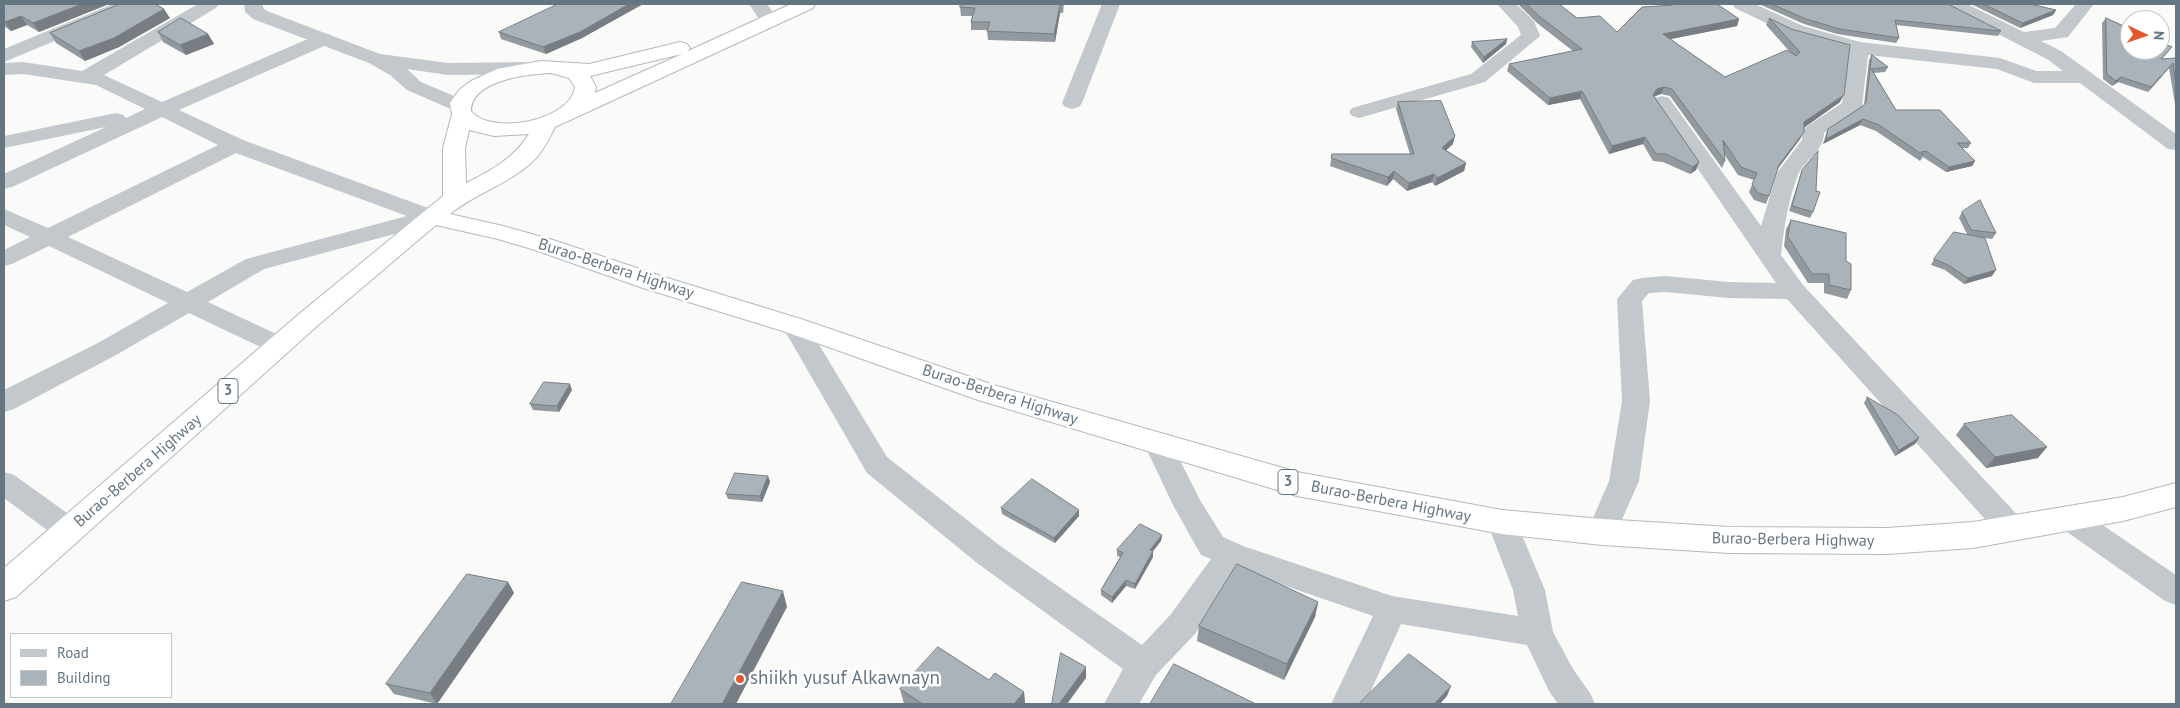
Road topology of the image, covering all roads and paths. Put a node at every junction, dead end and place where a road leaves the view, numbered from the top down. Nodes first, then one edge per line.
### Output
1 (128, 4) edge
2 (210, 4) edge
3 (253, 4) edge
4 (758, 4) edge
5 (806, 4) edge
6 (1111, 4) edge
7 (1506, 4) edge
8 (1741, 4) edge
9 (1953, 4) edge
10 (2085, 4) edge
11 (770, 21) junction
12 (735, 36) junction
13 (2022, 38) junction
14 (324, 39) junction
15 (1859, 48) junction
16 (4, 56) edge
17 (376, 59) junction
18 (541, 68) junction
19 (4, 69) edge
20 (2082, 77) junction
21 (85, 78) junction
22 (1072, 102) dead end
23 (1662, 102) dead end
24 (161, 110) junction
25 (460, 112) junction
26 (1358, 112) dead end
27 (556, 118) junction
28 (4, 142) edge
29 (2176, 144) edge
30 (235, 145) junction
31 (4, 182) edge
32 (455, 198) junction
33 (4, 216) edge
34 (430, 217) junction
35 (48, 237) junction
36 (1769, 255) junction
37 (4, 259) edge
38 (1794, 291) junction
39 (188, 303) junction
40 (795, 326) junction
41 (280, 346) junction
42 (4, 402) edge
43 (1158, 444) junction
44 (9, 494) edge
45 (2176, 495) edge
46 (2071, 519) junction
47 (1502, 522) junction
48 (2012, 529) junction
49 (70, 530) junction
50 (1602, 532) junction
51 (1232, 555) junction
52 (4, 587) edge
53 (2176, 592) edge
54 (1392, 609) junction
55 (1537, 632) junction
56 (1144, 665) junction
57 (1121, 704) edge
58 (1348, 704) edge
59 (1578, 704) edge

1 - 16 street
2 - 21 street
3 - 14 street
4 - 11 street
5 - 11 highway
6 - 22 street
7 - 26 street
8 - 15 street
9 - 13 street
10 - 13 street
11 - 12 highway
12 - 18 highway
12 - 27 highway
13 - 20 street
14 - 17 street
14 - 24 street
15 - 20 street
15 - 36 street
17 - 18 street
17 - 25 street
18 - 25 highway
18 - 27 highway, Burao-Berbera Highway
19 - 21 street
20 - 29 street
21 - 24 street
23 - 36 street
24 - 28 street
24 - 30 street
24 - 31 street
25 - 27 highway
25 - 32 highway
27 - 32 highway, Burao-Berbera Highway
30 - 34 street
30 - 35 street
32 - 34 highway, Burao-Berbera Highway / 3
33 - 35 street
34 - 39 street
34 - 40 highway, Burao-Berbera Highway / 3
34 - 41 highway, Burao-Berbera Highway / 3
35 - 37 street
35 - 39 street
36 - 38 street
38 - 48 street
38 - 50 street
39 - 41 street
39 - 42 street
40 - 43 highway, Burao-Berbera Highway / 3
40 - 56 street
41 - 49 highway, Burao-Berbera Highway / 3
43 - 47 highway, Burao-Berbera Highway / 3
43 - 51 street
44 - 49 street
45 - 46 highway, Burao-Berbera Highway / 3
46 - 48 highway, Burao-Berbera Highway / 3
46 - 53 street
47 - 50 highway, Burao-Berbera Highway / 3
47 - 55 street
48 - 50 highway, Burao-Berbera Highway / 3
49 - 52 highway, Burao-Berbera Highway / 3
51 - 54 street
51 - 56 street
54 - 55 street
54 - 58 street
55 - 59 street
56 - 57 street

